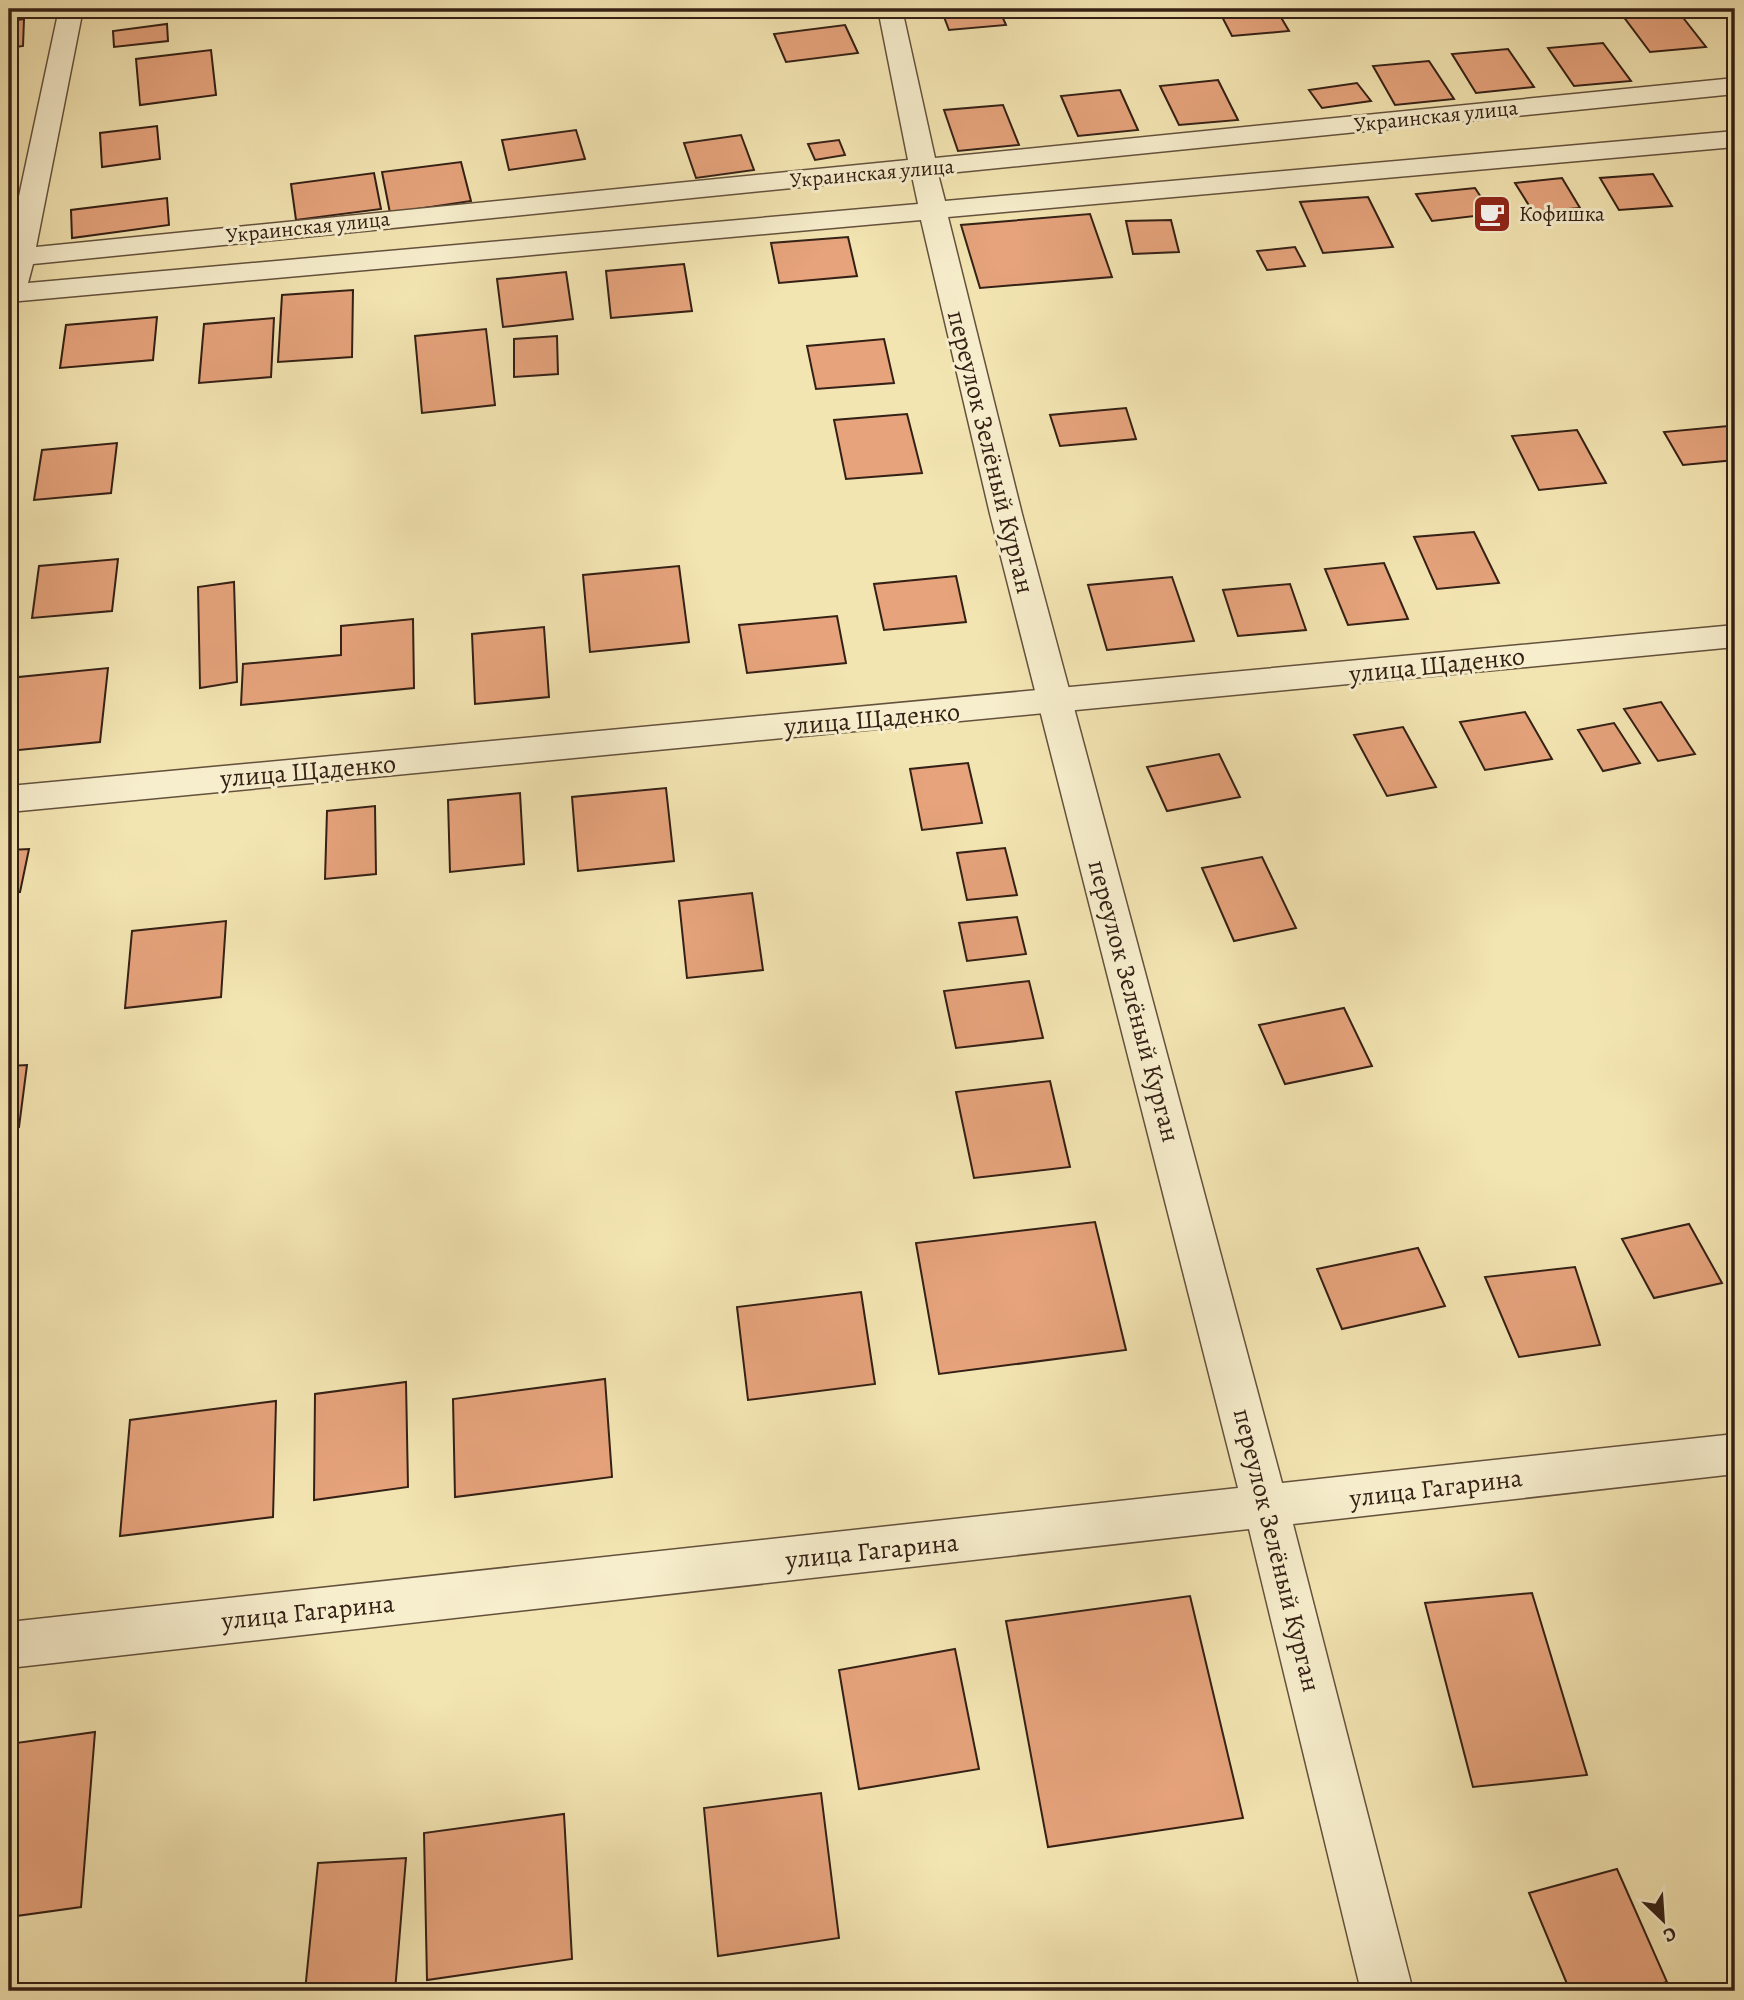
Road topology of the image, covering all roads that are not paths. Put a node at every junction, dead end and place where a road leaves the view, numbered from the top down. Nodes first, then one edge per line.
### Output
1 (71, 9) edge
2 (890, 9) edge
3 (1735, 86) edge
4 (1735, 139) edge
5 (922, 169) junction
6 (930, 208) junction
7 (14, 258) edge
8 (10, 300) edge
9 (1735, 636) edge
10 (1054, 703) junction
11 (9, 799) edge
12 (1735, 1454) edge
13 (1268, 1507) junction
14 (9, 1645) edge
15 (1387, 1991) edge

1 - 7 street
2 - 5 street, переулок Зелёный Курган
3 - 5 street, Украинская улица
4 - 6 street, Украинская улица
5 - 6 street, переулок Зелёный Курган
5 - 7 street, Украинская улица
6 - 8 street, Украинская улица
6 - 10 street, переулок Зелёный Курган
7 - 8 street
9 - 10 street, улица Щаденко
10 - 11 street, улица Щаденко
10 - 13 street, переулок Зелёный Курган
12 - 13 street, улица Гагарина
13 - 14 street, улица Гагарина
13 - 15 street, переулок Зелёный Курган

